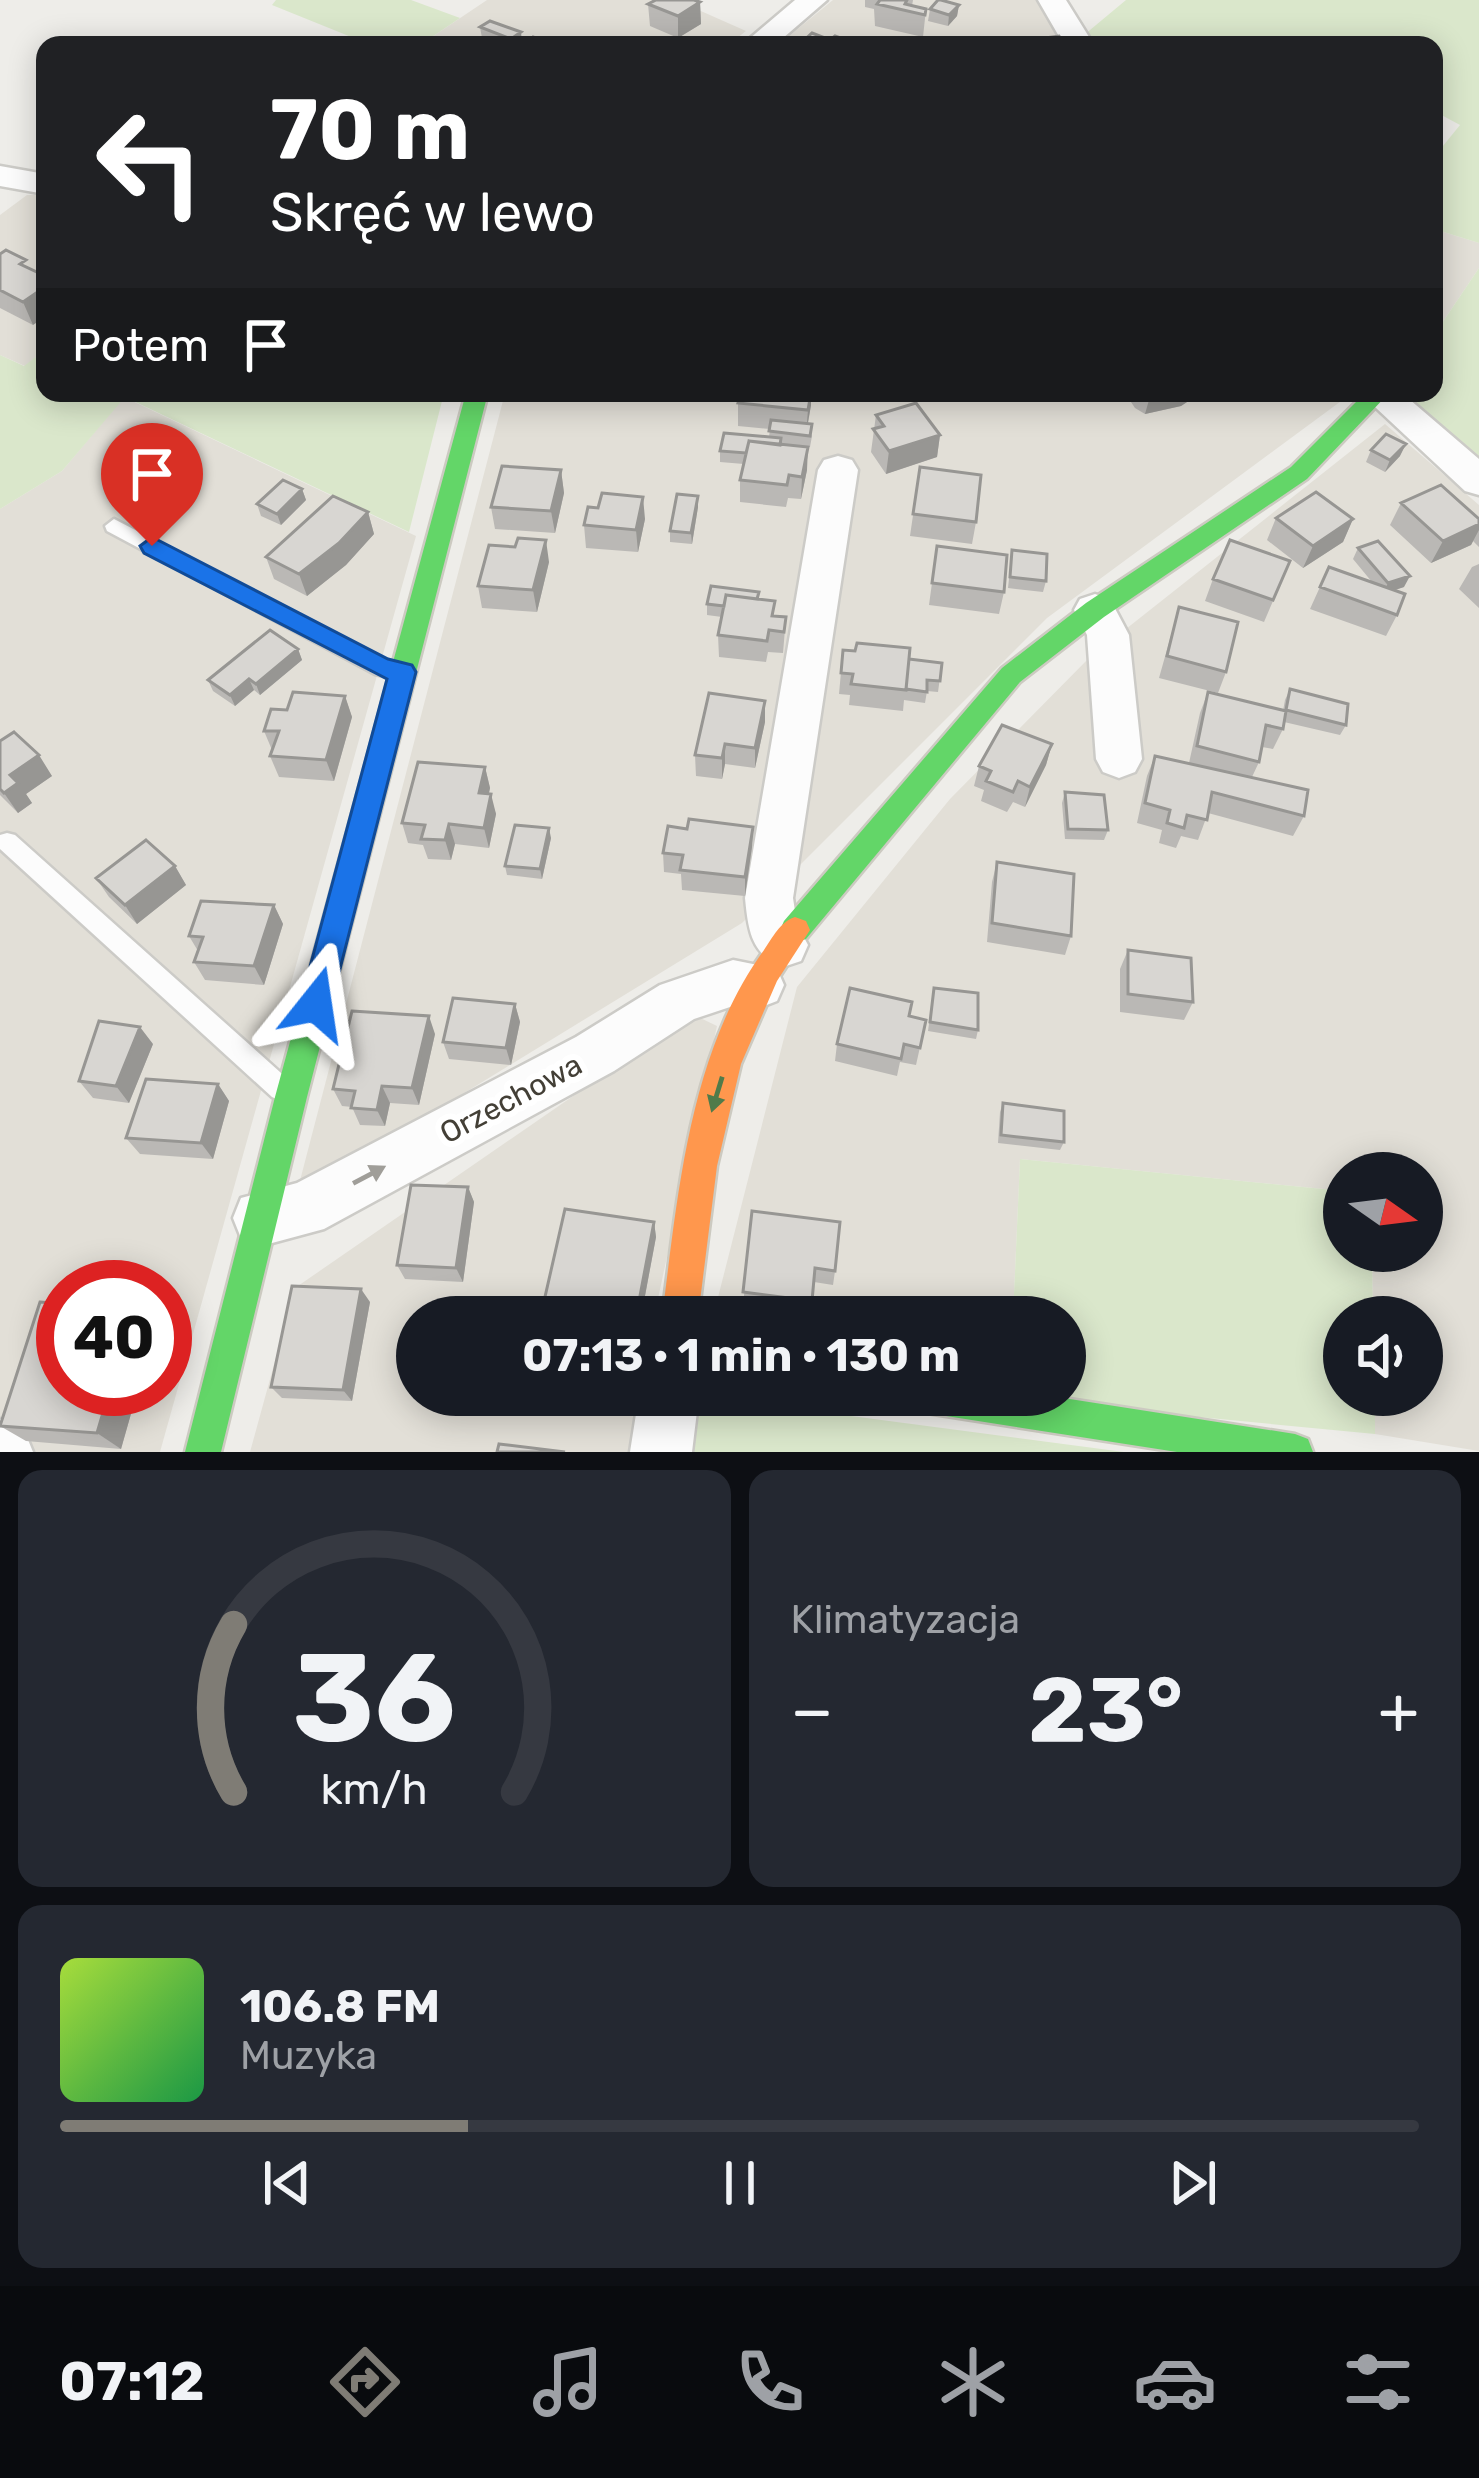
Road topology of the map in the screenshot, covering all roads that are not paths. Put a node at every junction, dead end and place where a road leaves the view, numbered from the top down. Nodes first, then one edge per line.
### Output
1 (813, 0) edge
2 (1052, 0) edge
3 (768, 36) edge
4 (1074, 36) edge
5 (0, 176) edge
6 (36, 182) edge
7 (475, 402) edge
8 (1369, 402) edge
9 (1388, 402) edge
10 (838, 470) dead end
11 (1479, 481) edge
12 (114, 526) dead end
13 (1095, 610) junction
14 (402, 672) junction
15 (1119, 759) dead end
16 (7, 842) dead end
17 (771, 965) junction
18 (291, 1097) junction
19 (261, 1218) junction
20 (683, 1296) edge
21 (666, 1416) edge
22 (1063, 1416) edge
23 (203, 1452) edge
24 (661, 1452) edge
25 (1295, 1452) edge

1 - 3 street
2 - 4 street
5 - 6 street
7 - 14 street
8 - 13 street
9 - 11 street
10 - 17 street
12 - 14 lane
13 - 15 street
13 - 17 street
14 - 18 street
16 - 18 lane
19 -> 17 street, Orzechowa
17 -> 20 street
18 - 19 street
19 - 23 street
21 - 24 street
22 - 25 street

